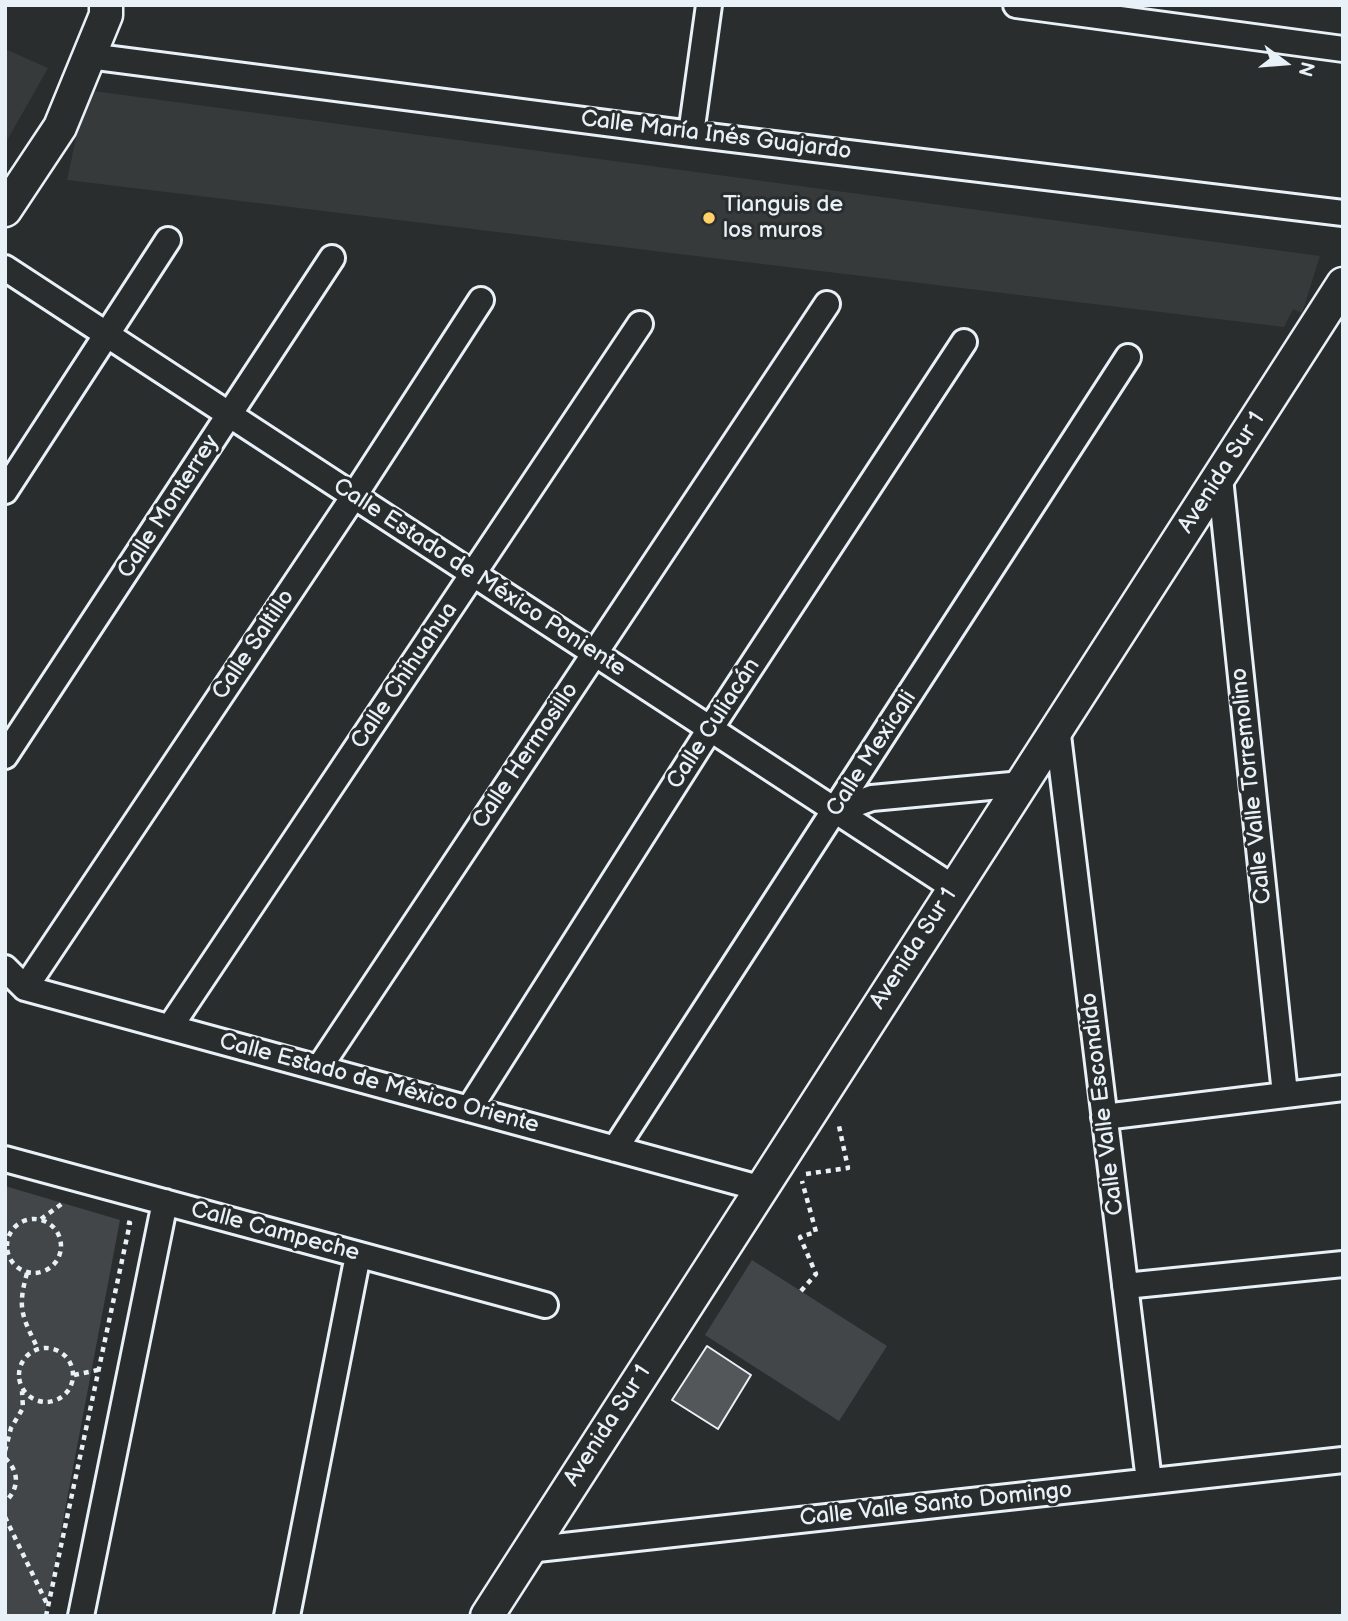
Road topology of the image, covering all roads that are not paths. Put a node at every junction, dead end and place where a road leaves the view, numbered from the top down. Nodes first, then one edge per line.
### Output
1 (709, 5) edge
2 (1016, 5) edge
3 (109, 9) edge
4 (1343, 49) edge
5 (89, 56) junction
6 (691, 134) junction
7 (5, 210) edge
8 (1343, 213) edge
9 (168, 240) dead end
10 (332, 258) dead end
11 (5, 268) edge
12 (1343, 284) edge
13 (481, 300) dead end
14 (827, 304) dead end
15 (640, 324) dead end
16 (106, 335) junction
17 (964, 342) dead end
18 (1128, 357) dead end
19 (229, 415) junction
20 (1220, 478) junction
21 (5, 491) edge
22 (354, 496) junction
23 (474, 574) junction
24 (594, 653) junction
25 (1057, 727) junction
26 (710, 729) junction
27 (5, 756) edge
28 (1022, 784) junction
29 (836, 811) junction
30 (954, 888) junction
31 (5, 968) edge
32 (25, 988) junction
33 (170, 1027) junction
34 (319, 1068) junction
35 (1343, 1088) edge
36 (1285, 1094) junction
37 (469, 1109) junction
38 (1104, 1116) junction
39 (615, 1149) junction
40 (5, 1159) edge
41 (760, 1188) junction
42 (165, 1202) junction
43 (358, 1255) junction
44 (1343, 1264) edge
45 (1125, 1286) junction
46 (545, 1305) dead end
47 (1343, 1460) edge
48 (1149, 1481) junction
49 (528, 1550) junction
50 (81, 1616) edge
51 (287, 1616) edge
52 (487, 1616) edge

1 - 6 street
2 - 4 street
3 - 5 street
5 - 6 street, Calle María Inés Guajardo
5 - 7 street
6 - 8 street, Calle María Inés Guajardo
9 - 16 street
10 - 19 street, Calle Monterrey
11 - 16 street, Calle Estado de México Poniente
12 - 20 street, Avenida Sur 1
13 - 22 street, Calle Saltillo
14 - 24 street, Calle Hermosillo
15 - 23 street, Calle Chihuahua
16 - 19 street, Calle Estado de México Poniente
16 - 21 street
17 - 26 street, Calle Culiacán
18 - 29 street, Calle Mexicali
19 - 22 street, Calle Estado de México Poniente
19 - 27 street, Calle Monterrey
20 - 25 street, Avenida Sur 1
20 - 36 street, Calle Valle Torremolino
22 - 23 street, Calle Estado de México Poniente
22 - 32 street, Calle Saltillo
23 - 24 street, Calle Estado de México Poniente
23 - 33 street, Calle Chihuahua
24 - 26 street, Calle Estado de México Poniente
24 - 34 street, Calle Hermosillo
25 - 28 street, Avenida Sur 1
25 - 38 street, Calle Valle Escondido
26 - 29 street, Calle Estado de México Poniente
26 - 37 street, Calle Culiacán
28 - 29 street
28 - 30 street, Avenida Sur 1
29 - 30 street, Calle Estado de México Poniente
29 - 39 street, Calle Mexicali
30 - 41 street, Avenida Sur 1
31 - 32 street, Calle Estado de México Oriente
32 - 33 street, Calle Estado de México Oriente
33 - 34 street, Calle Estado de México Oriente
34 - 37 street, Calle Estado de México Oriente
35 - 36 street
36 - 38 street
37 - 39 street, Calle Estado de México Oriente
38 - 45 street, Calle Valle Escondido
39 - 41 street, Calle Estado de México Oriente
40 - 42 street, Calle Campeche
41 - 49 street, Avenida Sur 1
42 - 43 street, Calle Campeche
42 - 50 street
43 - 46 street, Calle Campeche
43 - 51 street
44 - 45 street
45 - 48 street, Calle Valle Escondido
47 - 48 street, Calle Valle Santo Domingo
48 - 49 street, Calle Valle Santo Domingo
49 - 52 street, Avenida Sur 1

